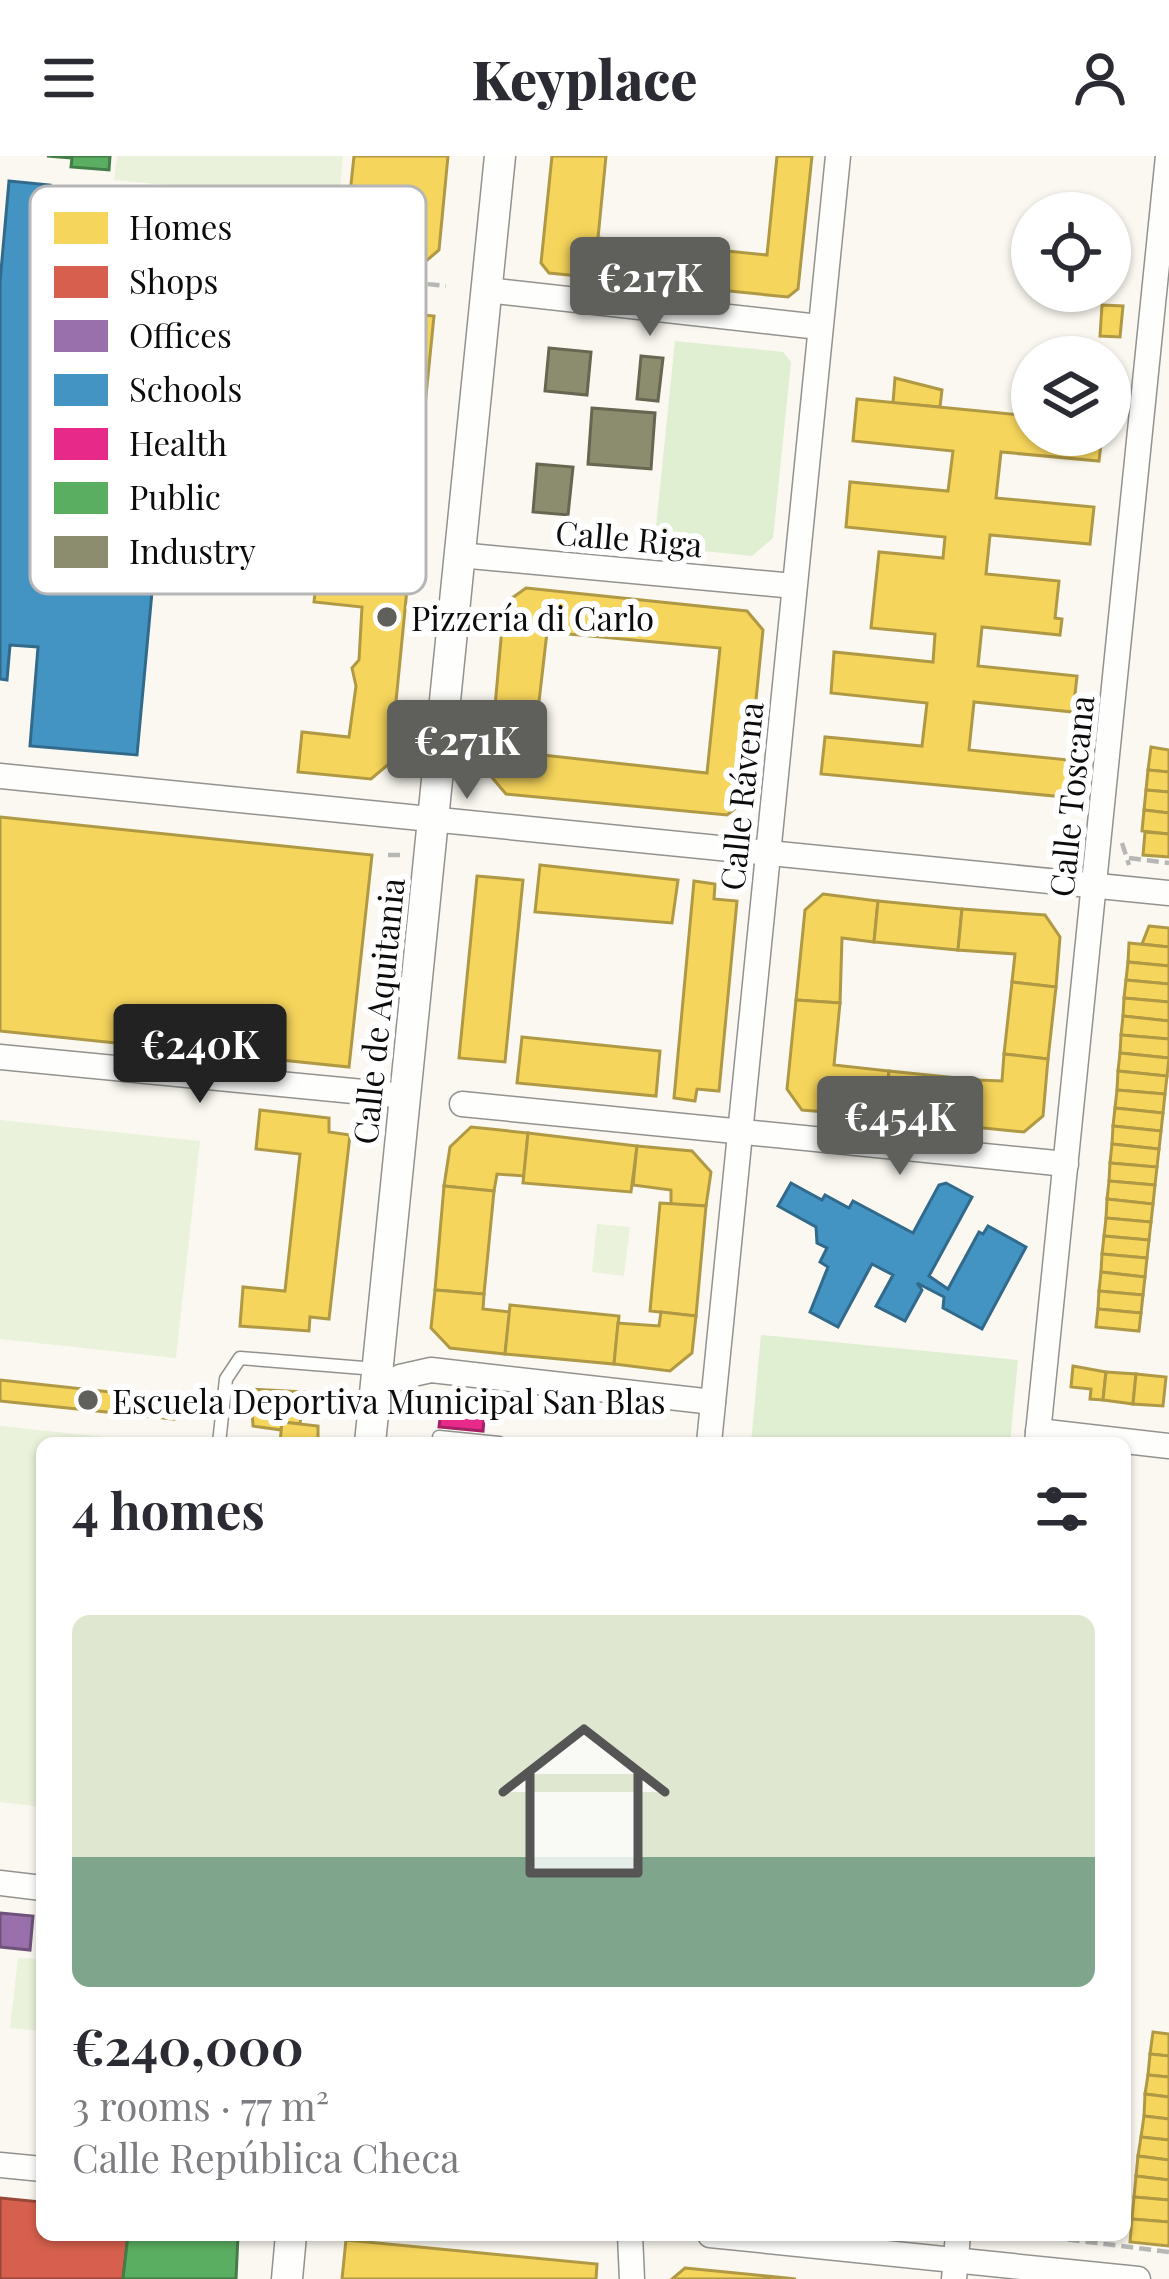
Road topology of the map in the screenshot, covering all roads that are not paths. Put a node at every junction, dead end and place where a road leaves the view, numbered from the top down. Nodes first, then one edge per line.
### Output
1 (500, 156) edge
2 (838, 156) edge
3 (1168, 156) edge
4 (488, 290) junction
5 (819, 327) junction
6 (1160, 360) edge
7 (459, 554) junction
8 (794, 586) junction
9 (0, 776) edge
10 (432, 820) junction
11 (768, 849) junction
12 (1093, 885) junction
13 (1169, 893) edge
14 (0, 1057) edge
15 (405, 1096) junction
16 (462, 1104) dead end
17 (740, 1132) junction
18 (1066, 1164) junction
19 (376, 1380) junction
20 (713, 1402) junction
21 (220, 1437) edge
22 (371, 1437) edge
23 (710, 1437) edge
24 (1038, 1437) edge
25 (1131, 1443) edge
26 (1169, 1446) edge
27 (0, 1883) edge
28 (36, 1887) edge
29 (0, 2165) edge
30 (36, 2168) edge
31 (290, 2241) edge
32 (630, 2241) edge
33 (774, 2241) edge
34 (956, 2258) edge
35 (1018, 2273) edge
36 (286, 2279) edge
37 (632, 2279) edge
38 (1138, 2279) edge

1 - 4 street, Calle de Aquitania
2 - 5 street, Calle Rávena
3 - 6 street, Calle Toscana
4 - 5 street
4 - 7 street, Calle de Aquitania
5 - 8 street, Calle Rávena
6 - 12 street, Calle Toscana
7 - 8 street, Calle Riga
7 - 10 street, Calle de Aquitania
8 - 11 street, Calle Rávena
9 - 10 street
10 - 11 street
10 - 15 street, Calle de Aquitania
11 - 12 street
11 - 17 street, Calle Rávena
12 - 13 street
12 - 18 street, Calle Toscana
14 - 15 street
15 - 19 street, Calle de Aquitania
16 - 17 street
17 - 18 street
17 - 20 street, Calle Rávena
18 - 24 street, Calle Toscana
19 - 20 street
19 - 21 lane
19 - 22 street, Calle de Aquitania
20 - 23 street, Calle Rávena
25 - 26 street
27 - 28 street
29 - 30 street
31 - 36 street
32 - 37 street
33 - 34 street
34 - 35 street
35 - 38 street

